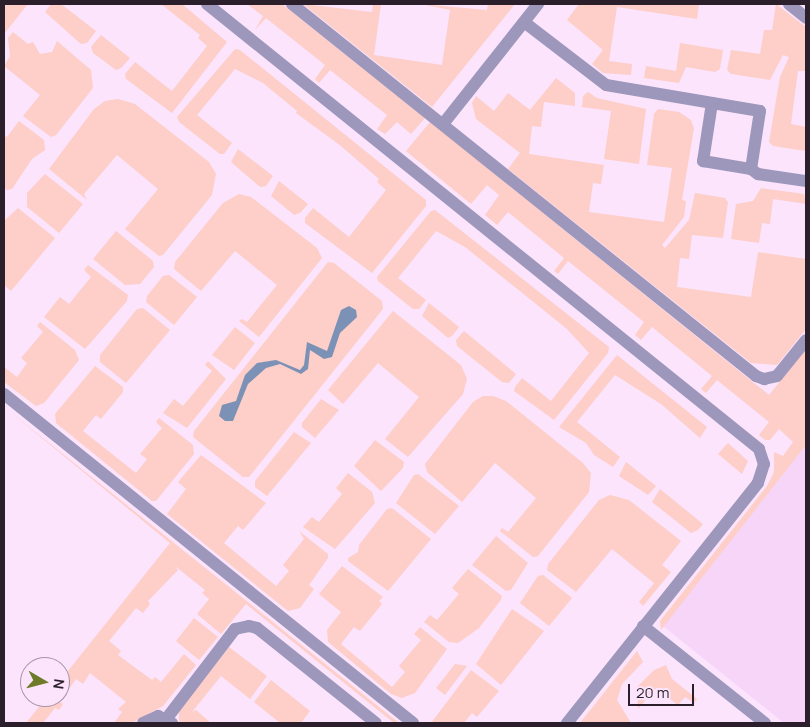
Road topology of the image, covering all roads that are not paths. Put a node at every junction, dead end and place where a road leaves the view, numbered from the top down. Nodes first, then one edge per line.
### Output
1 (207, 4) edge
2 (292, 4) edge
3 (538, 4) edge
4 (789, 4) edge
5 (806, 18) edge
6 (524, 22) junction
7 (712, 103) junction
8 (443, 124) junction
9 (751, 169) junction
10 (806, 181) edge
11 (806, 340) edge
12 (4, 394) edge
13 (643, 626) junction
14 (169, 721) edge
15 (143, 723) edge
16 (376, 723) edge
17 (413, 723) edge
18 (568, 723) edge
19 (765, 723) edge

1 - 13 street
2 - 8 street
3 - 6 street
4 - 5 street
6 - 7 street
6 - 8 street
7 - 9 street
7 - 9 street
8 - 11 street
9 - 10 street
12 - 17 street
13 - 18 street
13 - 19 street
14 - 15 street
14 - 16 street

